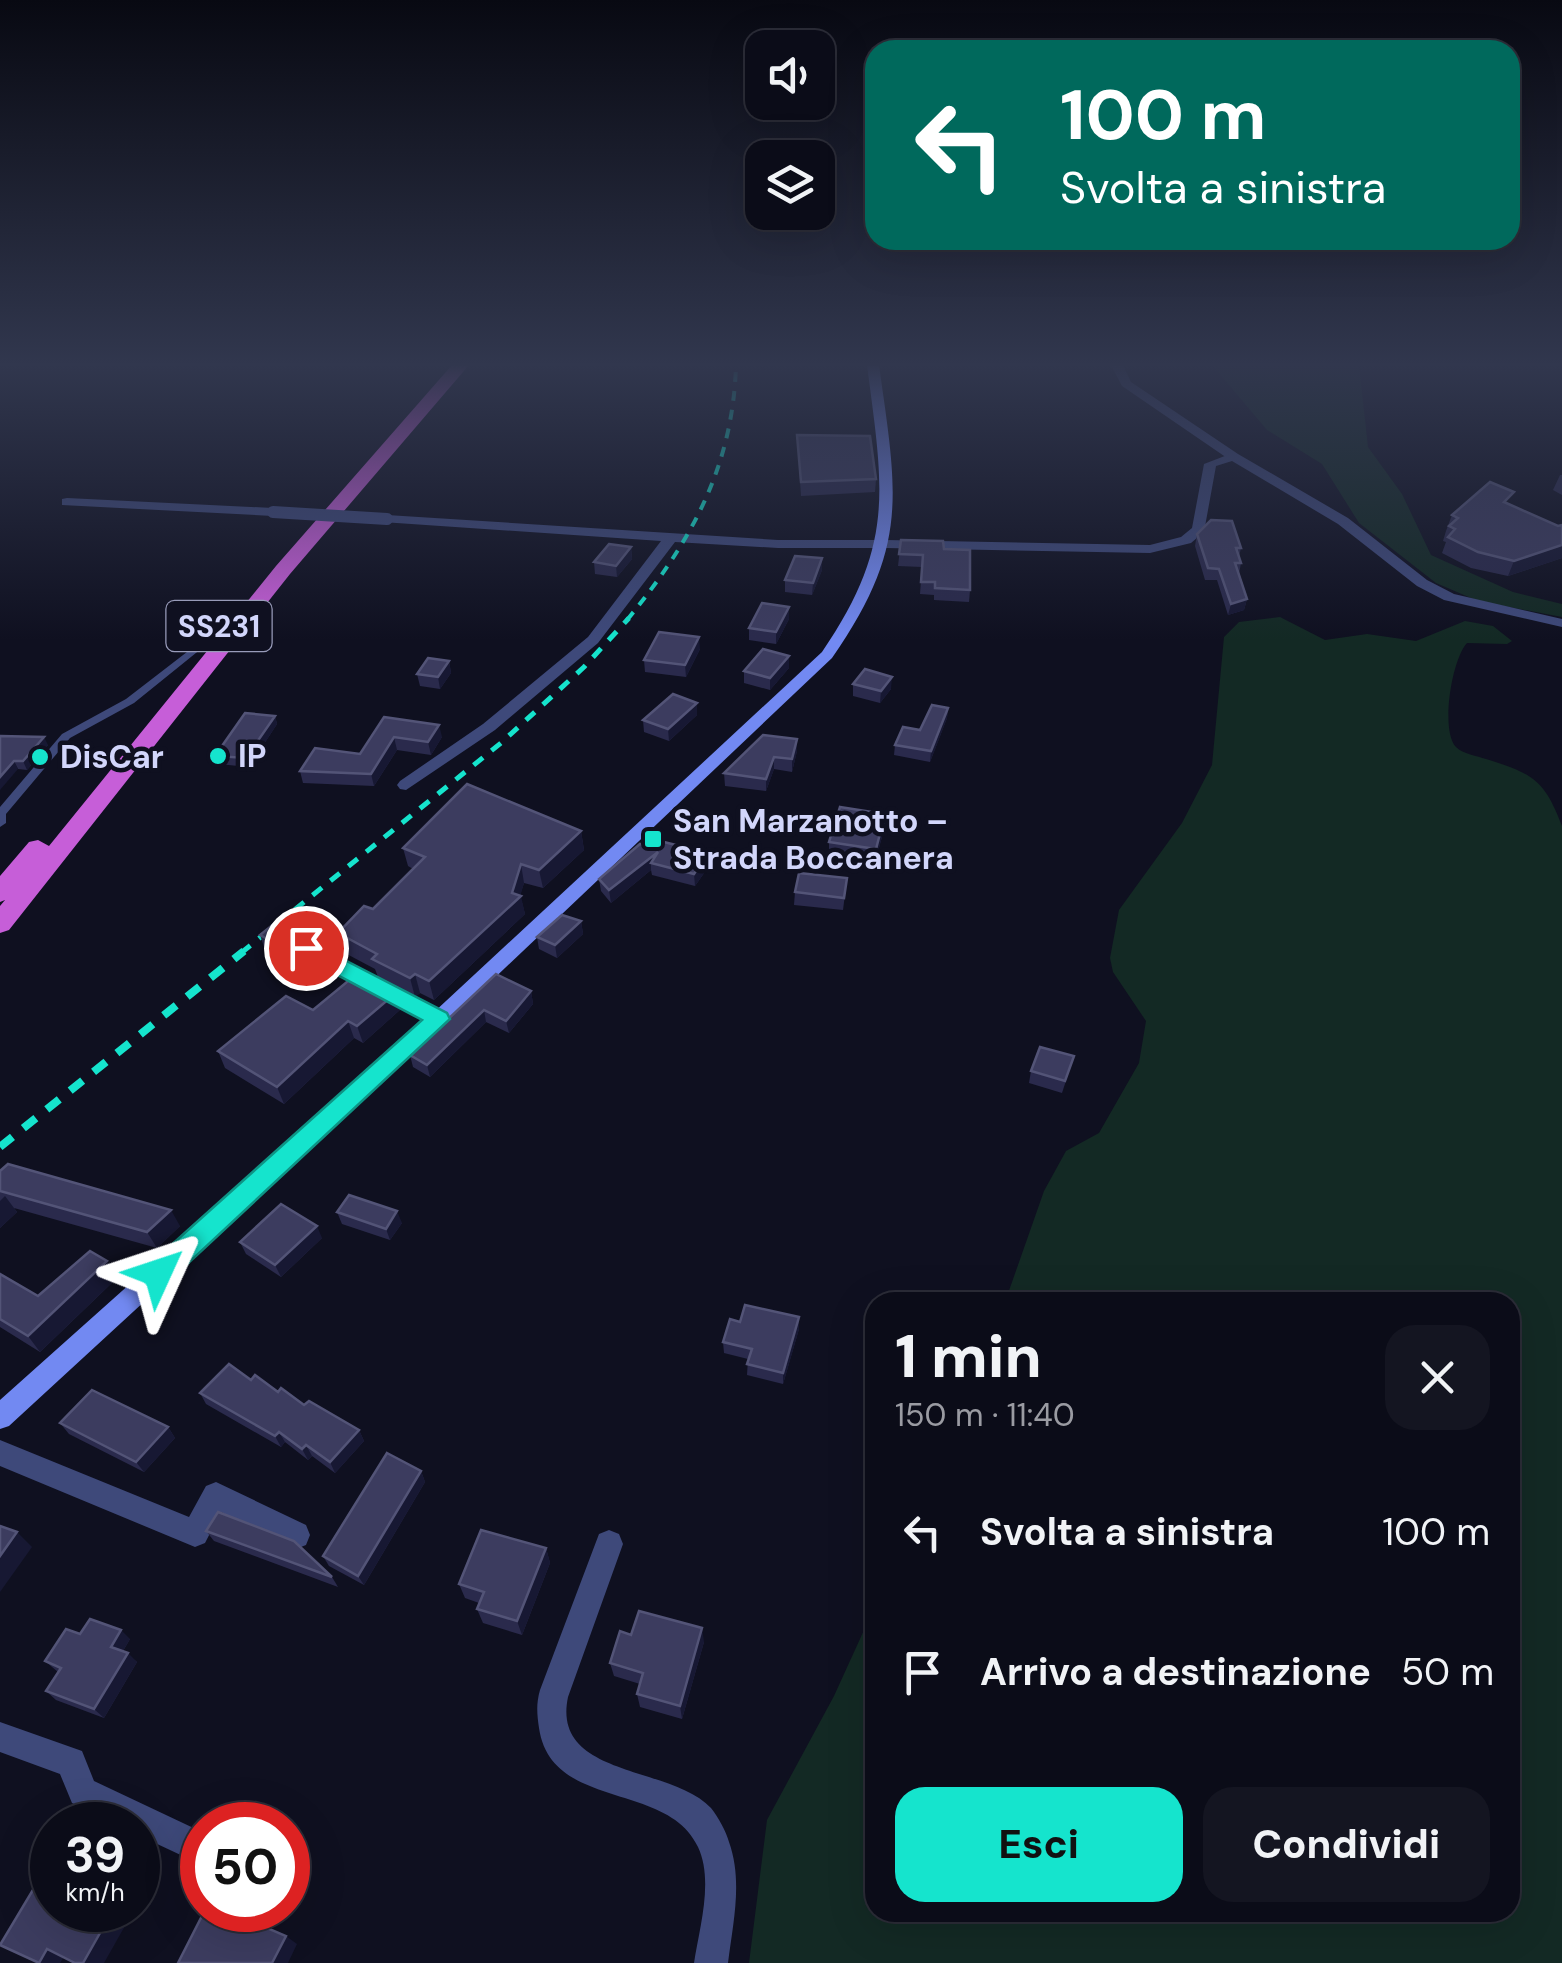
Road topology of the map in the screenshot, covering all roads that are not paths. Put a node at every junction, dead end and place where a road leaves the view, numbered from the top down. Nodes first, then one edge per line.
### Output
1 (360, 457) edge
2 (382, 457) edge
3 (884, 457) edge
4 (1234, 457) joint
5 (68, 502) dead end
6 (670, 537) junction
7 (886, 544) junction
8 (1562, 623) edge
9 (209, 638) junction
10 (406, 785) dead end
11 (0, 823) edge
12 (0, 892) edge
13 (0, 924) edge
14 (306, 948) dead end
15 (439, 1019) junction
16 (0, 1417) edge
17 (0, 1453) edge
18 (296, 1535) dead end
19 (609, 1544) dead end
20 (0, 1737) edge
21 (180, 1838) edge
22 (710, 1963) edge

1 - 9 highway, SS231
2 - 13 highway, SS231
3 - 7 main road
4 - 7 street
4 - 8 street
5 - 6 street, bridge
6 - 7 street
6 - 10 street
7 - 15 main road
9 - 11 lane
9 - 12 highway, SS231
14 - 15 lane
15 - 16 main road
17 - 18 street
19 - 22 street
20 - 21 street

